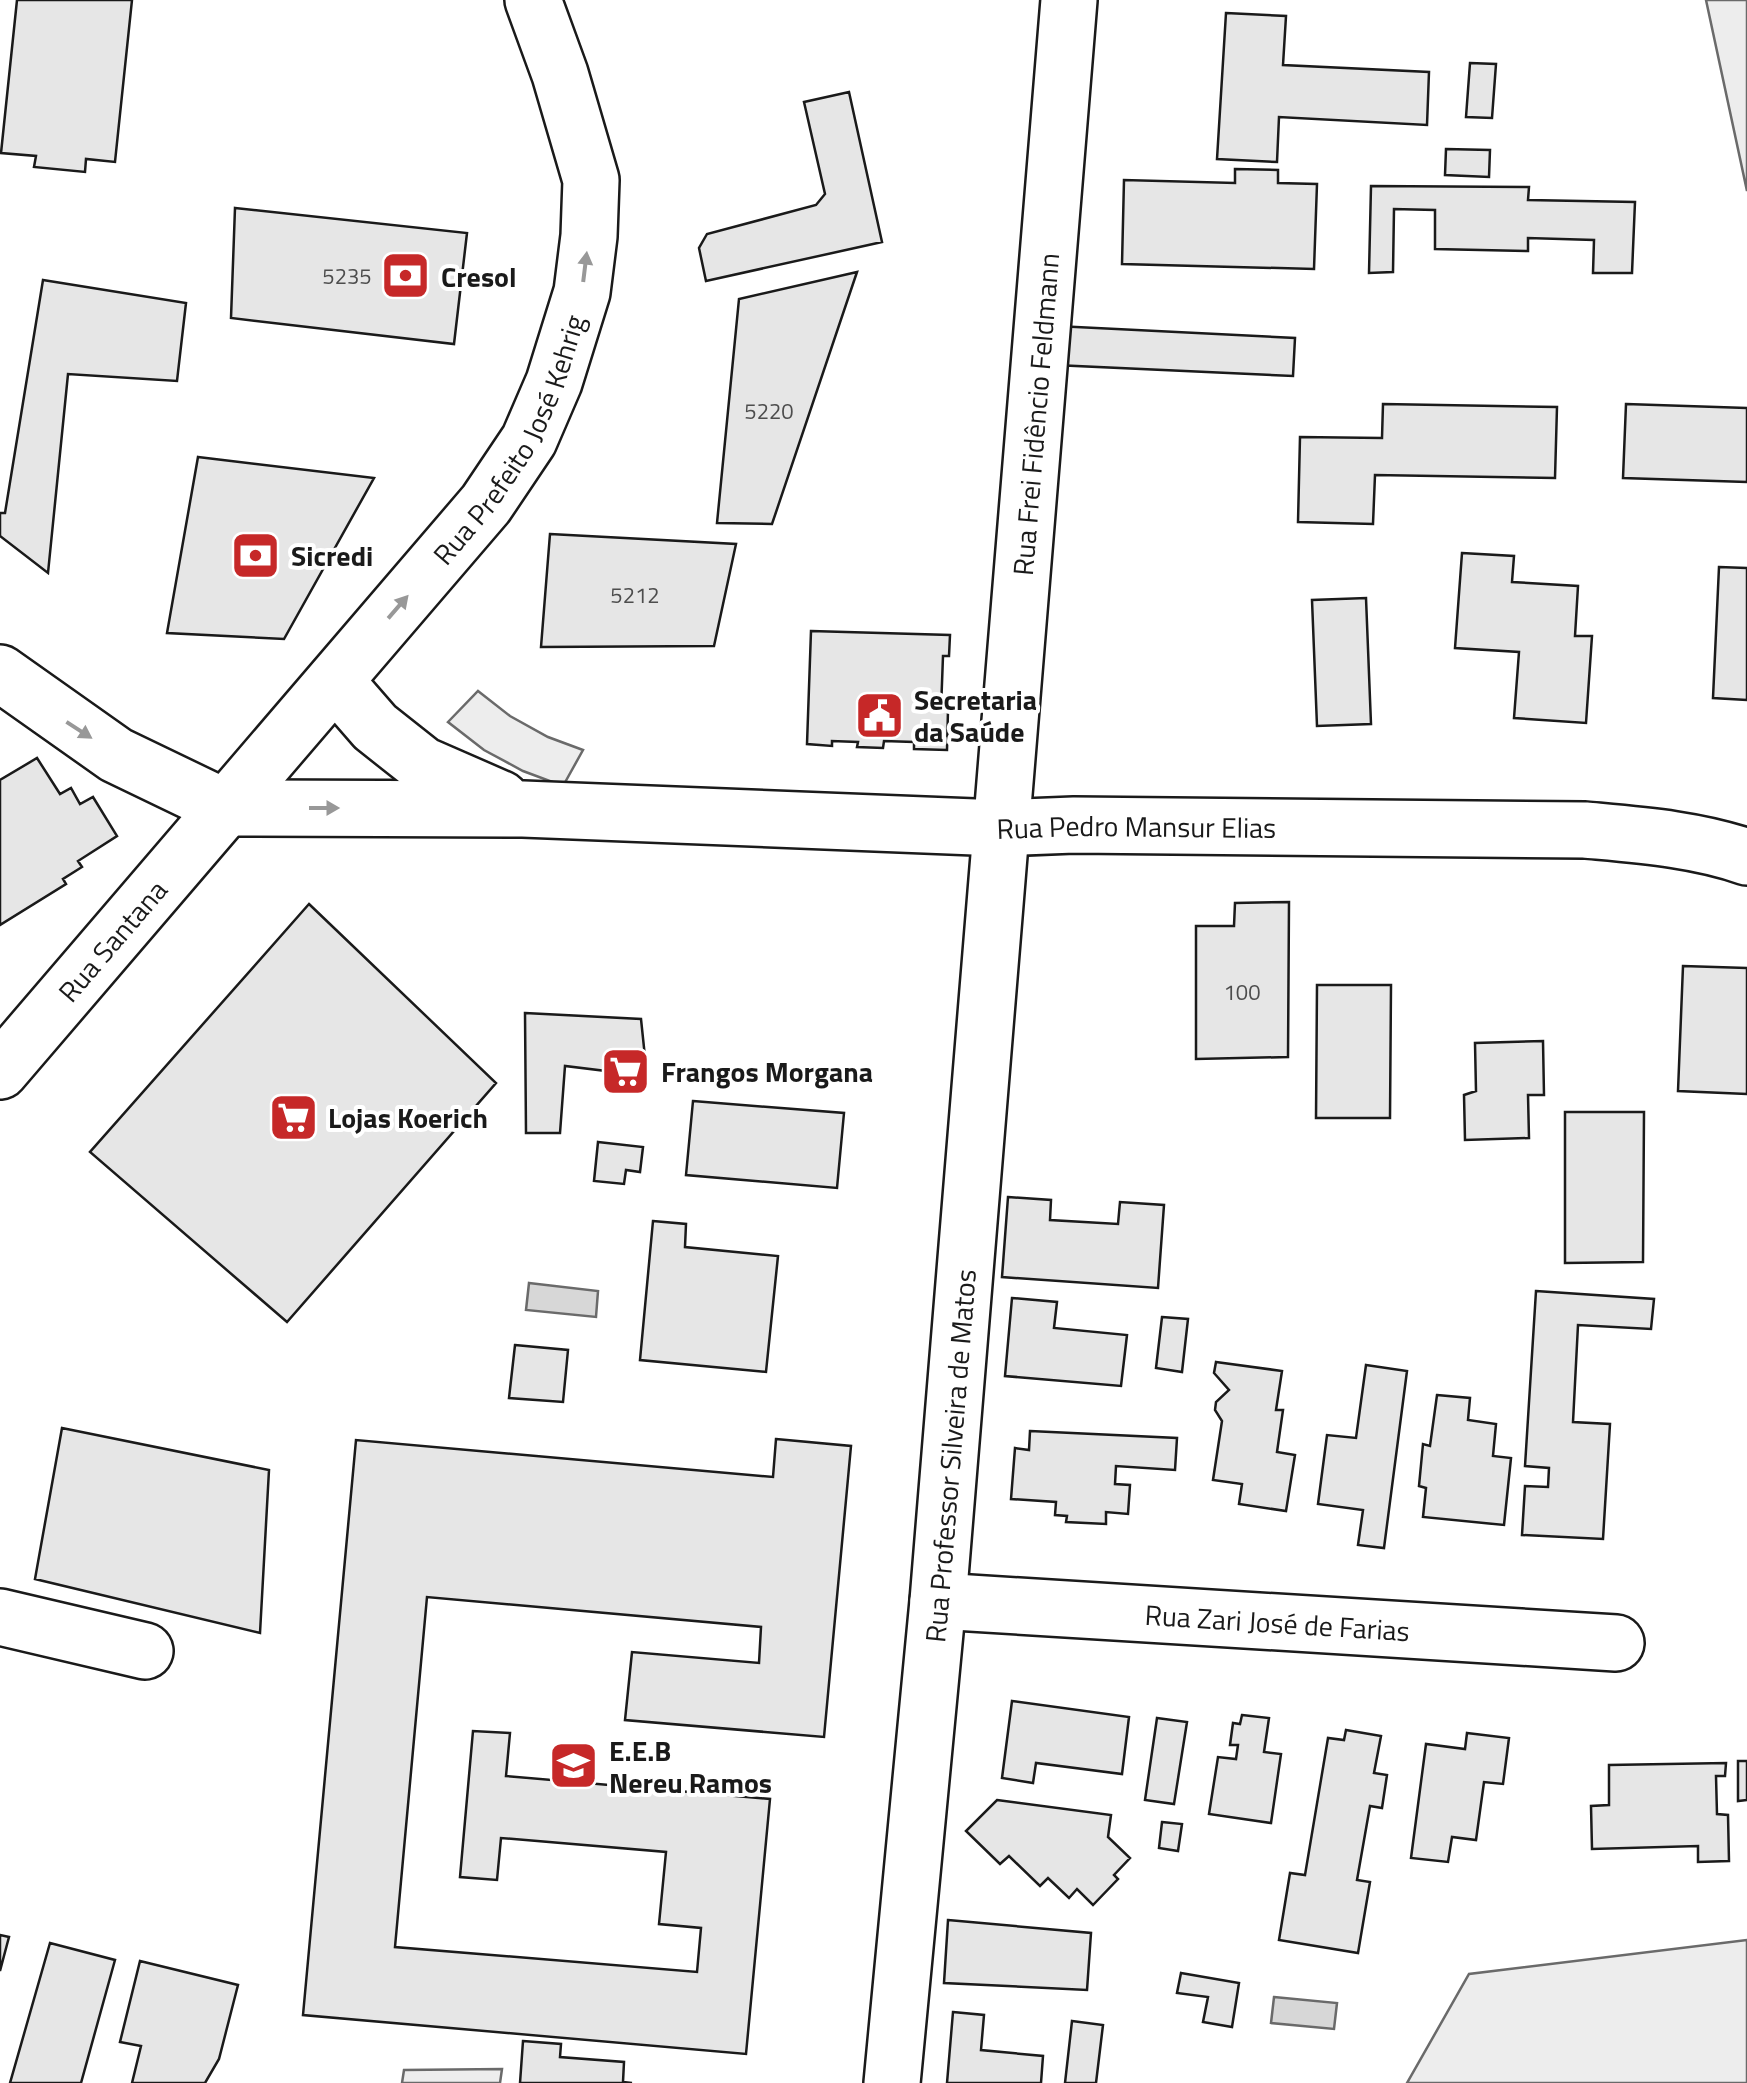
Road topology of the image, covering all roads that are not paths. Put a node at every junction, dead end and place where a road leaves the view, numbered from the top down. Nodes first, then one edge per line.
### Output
1 (533, 0) edge
2 (1069, 0) edge
3 (0, 673) edge
4 (335, 681) junction
5 (226, 808) junction
6 (522, 809) junction
7 (1000, 828) junction
8 (1740, 851) edge
9 (0, 1071) edge
10 (938, 1600) junction
11 (0, 1617) edge
12 (1616, 1643) dead end
13 (144, 1651) dead end
14 (892, 2083) edge

4 -> 1 main road, Rua Prefeito José Kehrig
2 - 7 main road, Rua Frei Fidêncio Feldmann
3 -> 5 main road, Rua Pedro Mansur Elias
4 - 5 main road, Rua Prefeito José Kehrig
4 - 6 main road, Rua Pedro Mansur Elias
5 -> 6 main road, Rua Pedro Mansur Elias
5 - 9 main road, Rua Santana
6 - 7 main road, Rua Pedro Mansur Elias
7 - 8 main road, Rua Pedro Mansur Elias
7 - 10 main road, Rua Professor Silveira de Matos
10 - 12 main road, Rua Zari José de Farias
10 - 14 main road, Rua Professor Silveira de Matos
11 - 13 main road

